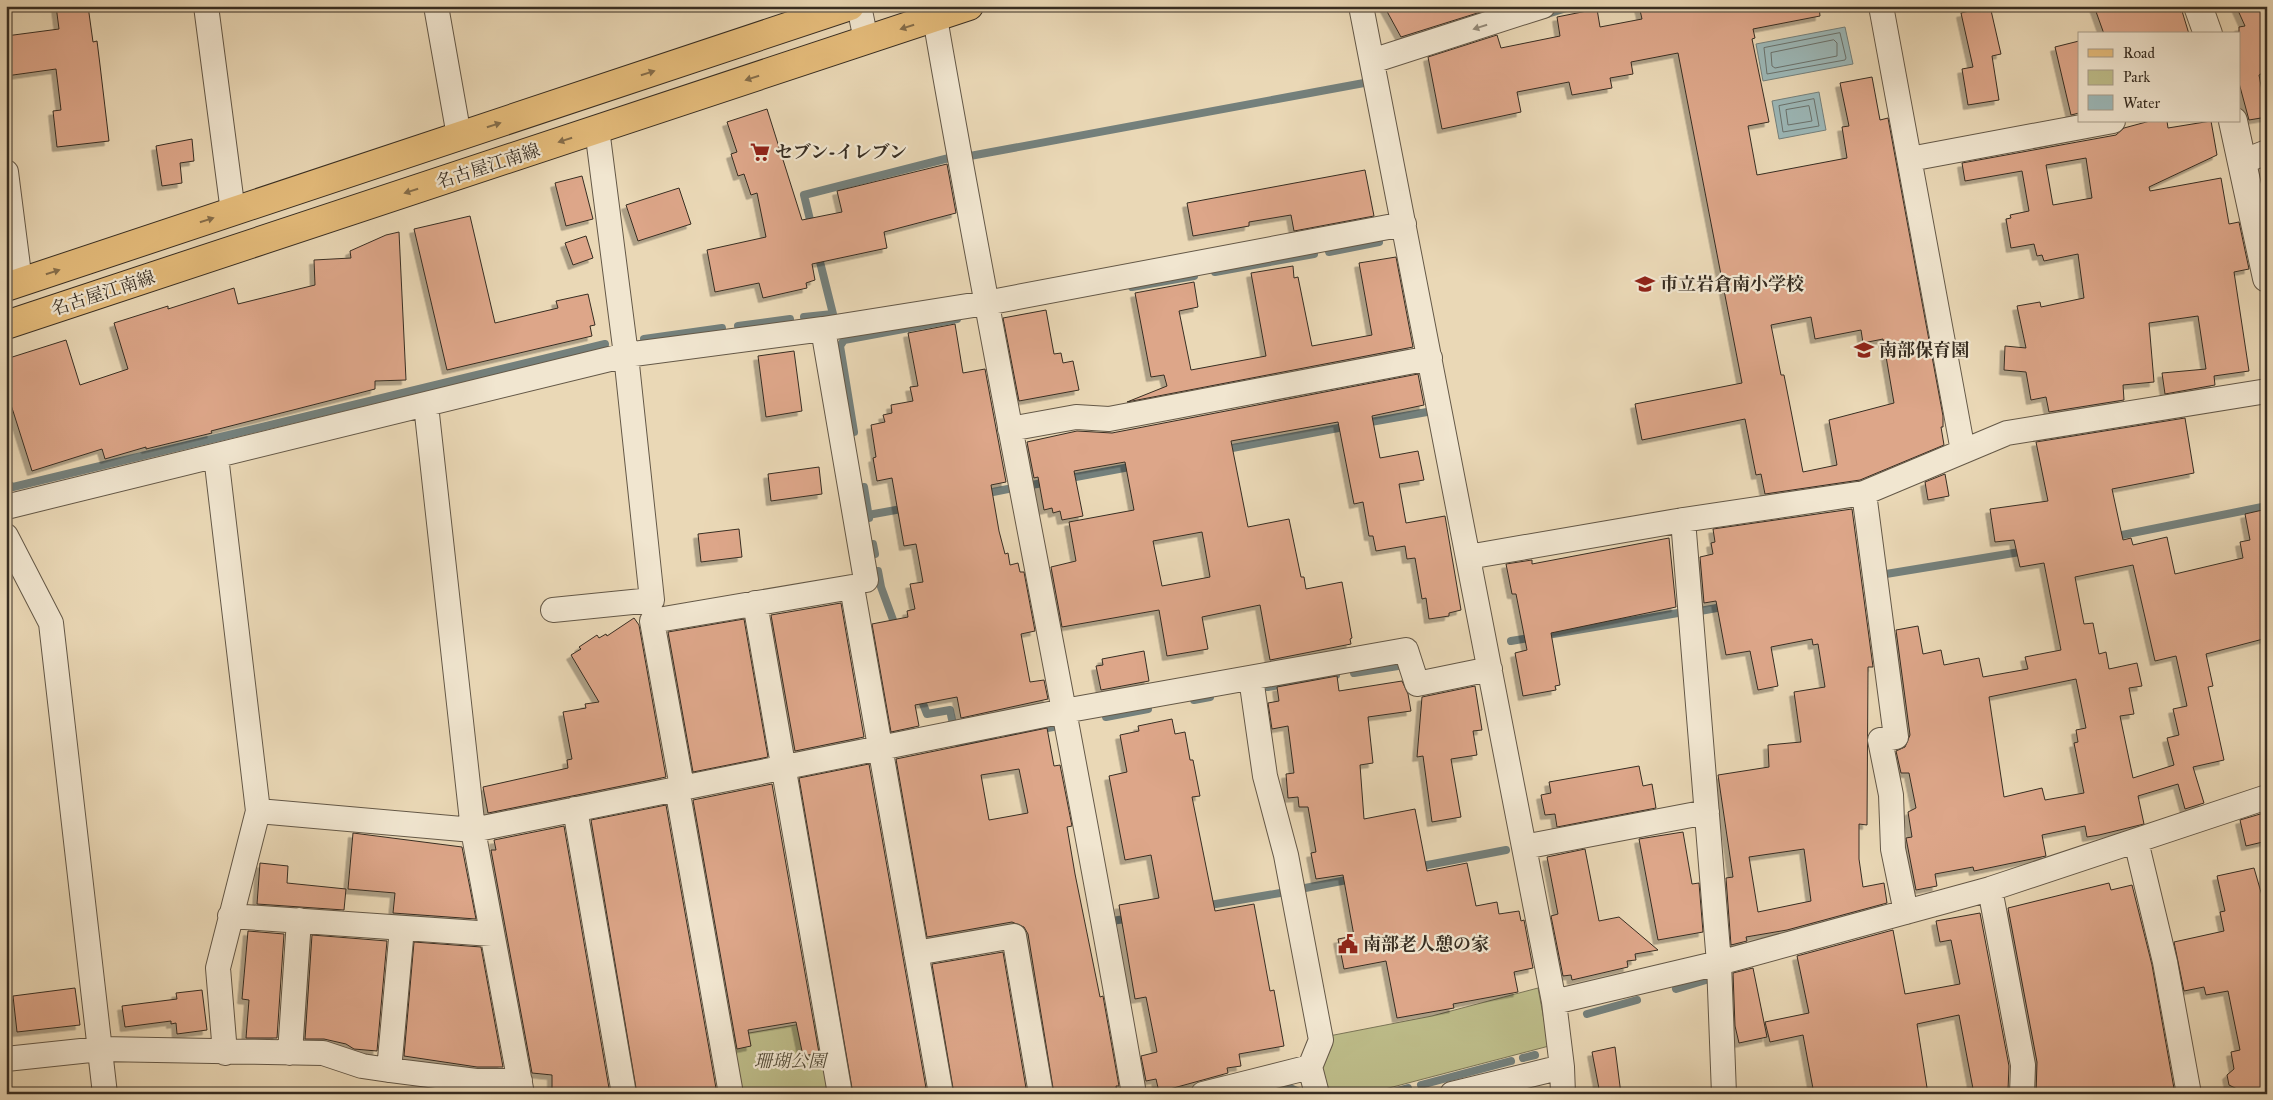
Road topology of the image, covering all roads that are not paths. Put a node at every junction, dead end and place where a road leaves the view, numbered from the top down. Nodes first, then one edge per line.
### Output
1 (206, 6) edge
2 (436, 6) edge
3 (850, 6) edge
4 (858, 6) edge
5 (970, 6) edge
6 (1361, 6) edge
7 (1543, 6) edge
8 (1881, 6) edge
9 (2198, 6) edge
10 (935, 18) junction
11 (2207, 32) edge
12 (866, 40) junction
13 (1372, 61) junction
14 (2108, 122) edge
15 (2233, 122) edge
16 (597, 129) junction
17 (459, 136) junction
18 (2267, 152) edge
19 (1910, 158) junction
20 (2242, 162) junction
21 (6, 172) edge
22 (233, 212) junction
23 (1404, 224) junction
24 (2267, 278) edge
25 (13, 285) edge
26 (986, 303) junction
27 (6, 325) edge
28 (823, 329) junction
29 (626, 355) junction
30 (1430, 358) junction
31 (2267, 391) edge
32 (426, 405) junction
33 (1010, 429) junction
34 (1963, 450) junction
35 (216, 456) junction
36 (1864, 493) junction
37 (6, 507) edge
38 (1683, 520) junction
39 (6, 536) edge
40 (1468, 557) junction
41 (866, 580) dead end
42 (755, 603) junction
43 (553, 610) dead end
44 (1490, 669) junction
45 (1251, 678) junction
46 (1064, 711) junction
47 (880, 749) junction
48 (784, 769) junction
49 (680, 788) junction
50 (2267, 797) edge
51 (575, 809) junction
52 (258, 811) junction
53 (1707, 812) junction
54 (473, 830) junction
55 (2136, 841) junction
56 (1524, 847) junction
57 (1990, 889) junction
58 (1906, 912) junction
59 (230, 916) junction
60 (299, 920) junction
61 (402, 928) junction
62 (492, 934) junction
63 (916, 953) junction
64 (1719, 963) junction
65 (1554, 1002) junction
66 (100, 1049) junction
67 (226, 1053) junction
68 (290, 1053) junction
69 (6, 1059) edge
70 (1310, 1067) junction
71 (1562, 1067) junction
72 (389, 1070) junction
73 (521, 1087) edge
74 (105, 1094) edge
75 (624, 1094) edge
76 (732, 1094) edge
77 (840, 1094) edge
78 (941, 1094) edge
79 (1042, 1094) edge
80 (1134, 1094) edge
81 (1203, 1094) edge
82 (1317, 1094) edge
83 (1452, 1094) edge
84 (1563, 1094) edge
85 (1724, 1094) edge
86 (2022, 1094) edge
87 (2189, 1094) edge

1 - 22 street
2 - 17 street
17 -> 3 main road, 名古屋江南線
4 - 12 street
5 - 10 main road, 名古屋江南線
6 - 13 street
7 -> 13 street
8 - 19 street
9 - 11 street
10 -> 12 main road, 名古屋江南線
10 - 26 street
12 -> 16 main road, 名古屋江南線
13 - 23 street
14 - 19 street
15 - 20 street
16 -> 27 main road, 名古屋江南線
16 - 29 street
17 - 22 main road, 名古屋江南線
18 - 20 street
19 - 34 street
20 - 24 street
21 - 25 street
25 -> 22 main road, 名古屋江南線
23 - 26 street
23 - 30 street
26 - 28 street
26 - 33 street
28 - 29 street
28 - 41 street
29 - 32 street
29 - 43 street
30 - 33 street
30 - 40 street
31 - 34 street
32 - 35 street
32 - 54 street
33 - 46 street
34 - 36 street
35 - 37 street
35 - 52 street
36 - 38 street
36 - 58 street
38 - 40 street
38 - 53 street
39 - 66 street
40 - 44 street
42 - 47 street
42 - 48 street
42 - 49 street
44 - 45 street
44 - 56 street
45 - 46 street
45 - 70 street
46 - 47 street
46 - 80 street
47 - 48 street
47 - 63 street
48 - 49 street
48 - 77 street
49 - 51 street
49 - 76 street
50 - 55 street
51 - 54 street
51 - 75 street
52 - 54 street
52 - 59 street
53 - 56 street
53 - 64 street
54 - 62 street
55 - 57 street
55 - 87 street
56 - 65 street
57 - 58 street
57 - 86 street
58 - 64 street
59 - 60 street
59 - 67 street
60 - 61 street
60 - 68 street
61 - 62 street
61 - 72 street
62 - 73 street
63 - 78 street
63 - 79 street
64 - 65 street
64 - 85 street
65 - 71 street
66 - 67 street
66 - 69 street
66 - 74 street
67 - 68 street
68 - 72 street
70 - 81 street
70 - 82 street
71 - 83 street
71 - 84 street
72 - 73 street

